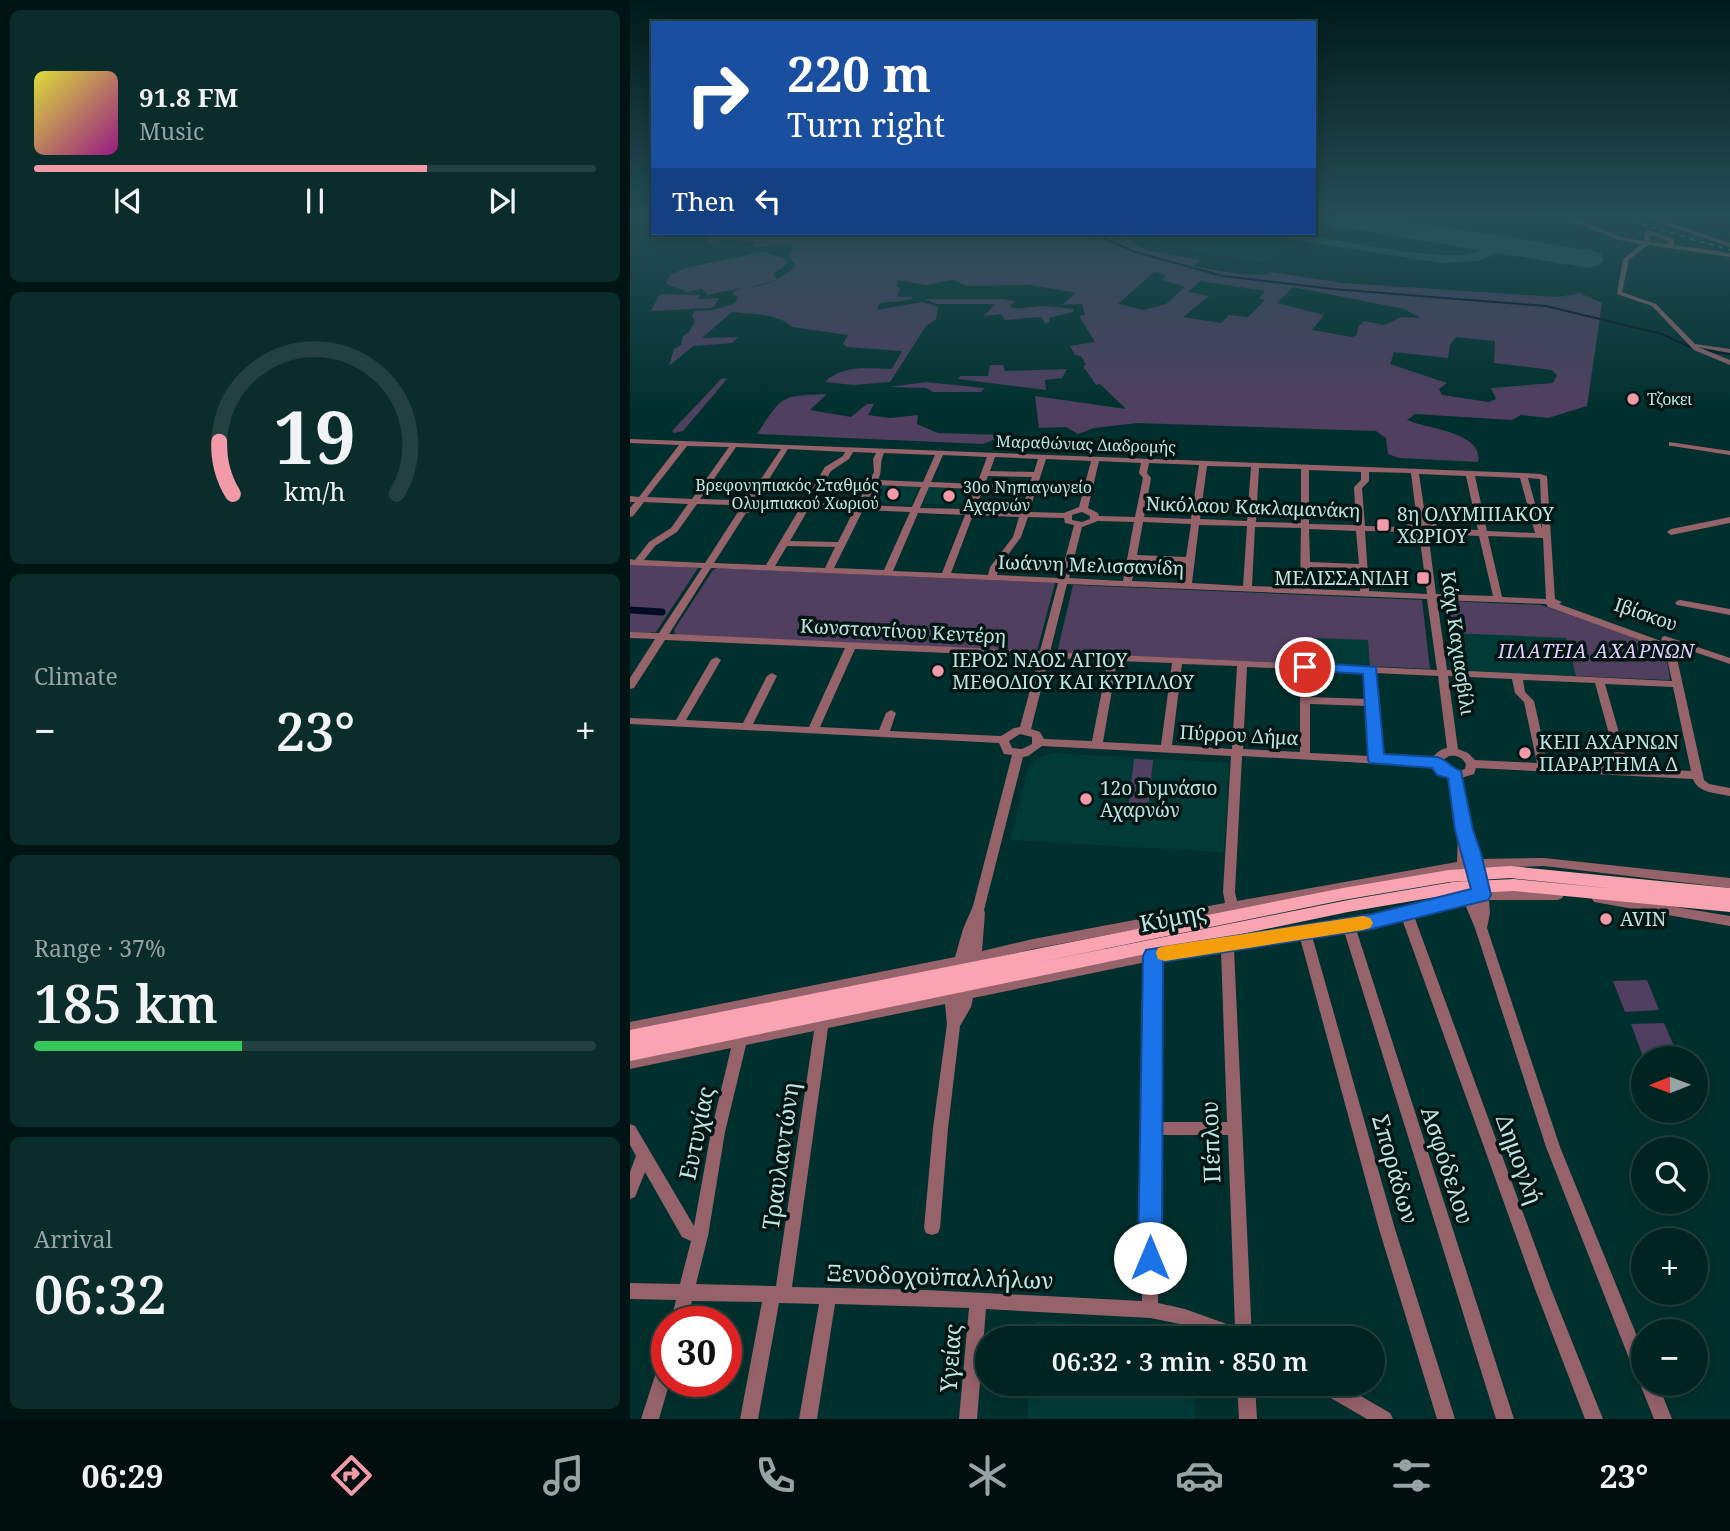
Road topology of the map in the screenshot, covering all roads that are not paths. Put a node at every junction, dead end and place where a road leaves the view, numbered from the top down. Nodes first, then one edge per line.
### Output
1 (1621, 282) edge
2 (1691, 343) junction
3 (1730, 351) edge
4 (1730, 363) edge
5 (631, 443) edge
6 (685, 443) junction
7 (1672, 444) dead end
8 (734, 445) junction
9 (786, 447) junction
10 (850, 450) junction
11 (881, 451) junction
12 (940, 453) junction
13 (1730, 453) edge
14 (992, 455) junction
15 (1043, 457) junction
16 (1096, 459) junction
17 (1145, 461) junction
18 (1203, 463) junction
19 (1255, 465) junction
20 (1305, 467) junction
21 (1364, 469) junction
22 (1415, 471) junction
23 (985, 473) junction
24 (1470, 473) junction
25 (1037, 475) junction
26 (1523, 475) junction
27 (873, 482) junction
28 (926, 484) junction
29 (980, 486) junction
30 (1032, 489) junction
31 (754, 496) junction
32 (630, 499) edge
33 (641, 499) junction
34 (694, 502) junction
35 (735, 503) junction
36 (763, 504) junction
37 (807, 506) junction
38 (860, 508) junction
39 (1083, 509) junction
40 (914, 510) junction
41 (743, 511) junction
42 (970, 512) junction
43 (630, 514) edge
44 (1024, 515) junction
45 (1066, 516) junction
46 (1095, 518) junction
47 (1140, 520) junction
48 (1730, 520) edge
49 (1195, 522) junction
50 (1422, 523) junction
51 (1078, 524) junction
52 (1251, 524) junction
53 (1305, 526) junction
54 (1361, 528) junction
55 (1409, 530) junction
56 (1438, 531) junction
57 (1671, 532) dead end
58 (1485, 533) junction
59 (1543, 536) junction
60 (1424, 539) junction
61 (784, 543) junction
62 (841, 545) junction
63 (1132, 558) junction
64 (1190, 560) junction
65 (634, 562) edge
66 (1305, 564) junction
67 (708, 565) junction
68 (1364, 567) junction
69 (769, 568) junction
70 (828, 571) junction
71 (887, 573) junction
72 (945, 576) junction
73 (992, 578) junction
74 (1063, 581) junction
75 (1128, 584) junction
76 (1187, 586) junction
77 (1247, 589) junction
78 (1305, 591) junction
79 (1365, 594) junction
80 (1432, 597) junction
81 (1498, 600) junction
82 (1551, 601) junction
83 (1681, 603) dead end
84 (1730, 612) edge
85 (630, 635) edge
86 (662, 637) junction
87 (851, 646) junction
88 (1044, 655) junction
89 (1113, 658) junction
90 (716, 660) dead end
91 (1177, 661) junction
92 (1730, 661) edge
93 (1242, 664) junction
94 (1305, 667) junction
95 (1370, 670) junction
96 (1442, 674) junction
97 (772, 676) dead end
98 (1517, 677) junction
99 (1599, 681) junction
100 (1678, 684) junction
101 (630, 686) edge
102 (1305, 700) junction
103 (1372, 703) junction
104 (891, 713) dead end
105 (630, 721) edge
106 (679, 724) junction
107 (746, 727) junction
108 (813, 730) junction
109 (1025, 730) junction
110 (883, 734) junction
111 (1003, 740) junction
112 (1039, 742) junction
113 (1097, 745) junction
114 (1166, 749) junction
115 (1236, 752) junction
116 (1453, 752) junction
117 (1018, 754) junction
118 (1305, 756) junction
119 (1376, 760) junction
120 (1437, 763) junction
121 (1472, 764) junction
122 (1543, 767) junction
123 (1625, 772) junction
124 (1455, 775) junction
125 (1697, 775) junction
126 (1730, 792) edge
127 (1472, 880) junction
128 (1730, 883) edge
129 (1730, 894) edge
130 (1730, 906) edge
131 (1232, 907) junction
132 (1407, 914) junction
133 (1730, 921) edge
134 (1348, 925) junction
135 (1304, 931) junction
136 (1227, 943) junction
137 (1153, 956) junction
138 (963, 978) junction
139 (822, 1024) junction
140 (630, 1028) edge
141 (630, 1038) edge
142 (740, 1041) junction
143 (630, 1053) edge
144 (630, 1063) edge
145 (1234, 1128) junction
146 (1151, 1129) junction
147 (630, 1131) edge
148 (643, 1158) junction
149 (630, 1192) edge
150 (932, 1228) dead end
151 (700, 1236) junction
152 (630, 1291) edge
153 (688, 1292) junction
154 (777, 1295) junction
155 (828, 1296) junction
156 (978, 1301) junction
157 (684, 1306) edge
158 (1150, 1310) junction
159 (1209, 1326) edge
160 (1243, 1326) edge
161 (1631, 1341) edge
162 (1247, 1396) edge
163 (1344, 1396) edge
164 (1654, 1396) edge
165 (657, 1397) edge
166 (1382, 1418) edge
167 (650, 1419) edge
168 (749, 1419) edge
169 (808, 1419) edge
170 (968, 1419) edge
171 (1248, 1419) edge
172 (1446, 1419) edge
173 (1505, 1419) edge
174 (1594, 1419) edge
175 (1663, 1419) edge

1 - 2 street
2 - 3 street
2 - 4 street
5 - 6 street, Μαραθώνιας Διαδρομής
6 - 8 street, Μαραθώνιας Διαδρομής
6 - 33 street
7 - 13 street
8 - 9 street, Μαραθώνιας Διαδρομής
8 - 34 street
9 - 10 street, Μαραθώνιας Διαδρομής
9 - 31 street
10 - 11 street, Μαραθώνιας Διαδρομής
10 - 37 street
11 - 12 street, Μαραθώνιας Διαδρομής
11 - 27 street
12 - 14 street, Μαραθώνιας Διαδρομής
12 - 28 street
14 - 15 street, Μαραθώνιας Διαδρομής
14 - 23 street
15 - 16 street, Μαραθώνιας Διαδρομής
15 - 25 street
16 - 17 street, Μαραθώνιας Διαδρομής
16 - 39 street
17 - 18 street, Μαραθώνιας Διαδρομής
17 - 47 street
18 - 19 street, Μαραθώνιας Διαδρομής
18 - 49 street
19 - 20 street, Μαραθώνιας Διαδρομής
19 - 52 street
20 - 21 street, Μαραθώνιας Διαδρομής
20 - 53 street
21 - 22 street, Μαραθώνιας Διαδρομής
21 - 54 street
22 - 24 street, Μαραθώνιας Διαδρομής
22 - 50 street
23 - 25 street
23 - 29 street
24 - 26 street, Μαραθώνιας Διαδρομής
24 - 58 street
25 - 30 street
26 - 59 street
26 - 59 street, Μαραθώνιας Διαδρομής
27 - 28 street
27 - 38 street
28 - 29 street
28 - 40 street
29 - 30 street
29 - 42 street
30 - 44 street
31 - 35 street
31 - 36 street
32 - 33 street
33 - 34 street
33 - 43 street
34 - 35 street
34 - 65 street
35 - 41 street
36 - 37 street
36 - 41 street
37 - 38 street
37 - 61 street
38 - 40 street
38 - 62 street
39 - 45 street
39 - 46 street
40 - 42 street
40 - 71 street
41 - 67 street
42 - 44 street
42 - 72 street
44 - 45 street
44 - 73 street
45 - 51 street
46 - 47 street, Νικόλαου Κακλαμανάκη
46 - 51 street
47 - 49 street, Νικόλαου Κακλαμανάκη
47 - 63 street
48 - 57 street
49 - 52 street, Νικόλαου Κακλαμανάκη
49 - 64 street
50 - 55 street
50 - 56 street
51 - 74 street
52 - 53 street, Νικόλαου Κακλαμανάκη
52 - 77 street
53 - 54 street, Νικόλαου Κακλαμανάκη
53 - 66 street
54 - 55 street, Νικόλαου Κακλαμανάκη
54 - 68 street
55 - 60 street
56 - 58 street
56 - 60 street
58 - 59 street
58 - 81 street
59 - 82 street
60 - 80 street, Κάχι Καχιασβίλι
61 - 62 street
61 - 69 street
62 - 70 street
63 - 64 street
63 - 75 street
64 - 76 street
65 - 67 street, Ιωάννη Μελισσανίδη
66 - 68 street
66 - 78 street
67 - 69 street, Ιωάννη Μελισσανίδη
67 - 86 street
68 - 79 street
69 - 70 street, Ιωάννη Μελισσανίδη
70 - 71 street, Ιωάννη Μελισσανίδη
71 - 72 street, Ιωάννη Μελισσανίδη
72 - 73 street, Ιωάννη Μελισσανίδη
73 - 74 street, Ιωάννη Μελισσανίδη
74 - 75 street, Ιωάννη Μελισσανίδη
74 - 88 street
75 - 76 street, Ιωάννη Μελισσανίδη
76 - 77 street, Ιωάννη Μελισσανίδη
77 - 78 street, Ιωάννη Μελισσανίδη
78 - 79 street, Ιωάννη Μελισσανίδη
79 - 80 street, Ιωάννη Μελισσανίδη
80 - 81 street, Ιωάννη Μελισσανίδη
80 - 96 street, Κάχι Καχιασβίλι
81 - 82 street, Ιωάννη Μελισσανίδη
82 - 92 street, Ιβίσκου
82 - 100 street
83 - 84 street
85 - 86 street, Κωνσταντίνου Κεντέρη
86 - 87 street, Κωνσταντίνου Κεντέρη
86 - 101 street
87 - 88 street, Κωνσταντίνου Κεντέρη
87 - 108 street
88 - 89 street, Κωνσταντίνου Κεντέρη
88 - 109 street
89 - 91 street, Κωνσταντίνου Κεντέρη
89 - 113 street
90 - 106 street
91 - 93 street, Κωνσταντίνου Κεντέρη
91 - 114 street
93 - 94 street, Κωνσταντίνου Κεντέρη
93 - 115 street
94 - 95 street, Κωνσταντίνου Κεντέρη
94 - 102 street
95 - 96 street, Κωνσταντίνου Κεντέρη
95 - 103 street
96 - 98 street, Κωνσταντίνου Κεντέρη
96 - 116 street, Κάχι Καχιασβίλι
97 - 107 street
98 - 99 street, Κωνσταντίνου Κεντέρη
98 - 122 street
99 - 100 street, Κωνσταντίνου Κεντέρη
99 - 123 street
100 - 125 street
102 - 103 street
102 - 118 street
103 - 119 street
104 - 110 street
105 - 106 street
106 - 107 street
107 - 108 street
108 - 110 street
109 - 111 street
109 - 112 street
110 - 111 street
111 - 117 street
112 - 113 street, Πύρρου Δήμα
112 - 117 street
113 - 114 street, Πύρρου Δήμα
114 - 115 street, Πύρρου Δήμα
115 - 118 street, Πύρρου Δήμα
115 - 131 street
116 - 120 street
116 - 121 street
117 - 138 street
118 - 119 street, Πύρρου Δήμα
119 - 120 street, Πύρρου Δήμα
120 - 124 street
121 - 122 street
121 - 124 street
122 - 123 street
123 - 125 street
124 - 127 street
125 - 126 street
127 - 128 street
127 - 129 main road, Κύμης
127 - 130 main road, Κύμης
127 - 131 street
127 - 132 street
127 - 133 street
127 - 138 main road, Κύμης
127 - 161 street
131 - 138 street
132 - 134 street
132 - 174 street, Δημογλή
134 - 135 street
134 - 173 street, Ασφόδελου
135 - 136 street
135 - 172 street, Σποράδων
136 - 137 street
136 - 145 street, Πέπλου
137 - 138 street
137 - 146 street
138 - 139 street
138 - 140 street
138 - 141 main road, Κύμης
138 - 143 main road, Κύμης
138 - 150 street
139 - 142 street
139 - 154 street, Τραυλαντώνη
142 - 144 street
142 - 151 street, Ευτυχίας
145 - 146 street
145 - 160 street, Πέπλου
146 - 158 street
147 - 148 street, Ευτυχίας
148 - 149 street
148 - 151 street, Ευτυχίας
151 - 153 street, Ευτυχίας
152 - 153 street, Ξενοδοχοϋπαλλήλων
153 - 154 street, Ξενοδοχοϋπαλλήλων
153 - 157 street, Ευτυχίας
154 - 155 street, Ξενοδοχοϋπαλλήλων
154 - 168 street, Τραυλαντώνη
155 - 156 street, Ξενοδοχοϋπαλλήλων
155 - 169 street
156 - 158 street, Ξενοδοχοϋπαλλήλων
156 - 170 street, Υγείας
158 - 159 street, Ξενοδοχοϋπαλλήλων
162 - 171 street
163 - 166 street
164 - 175 street
165 - 167 street

